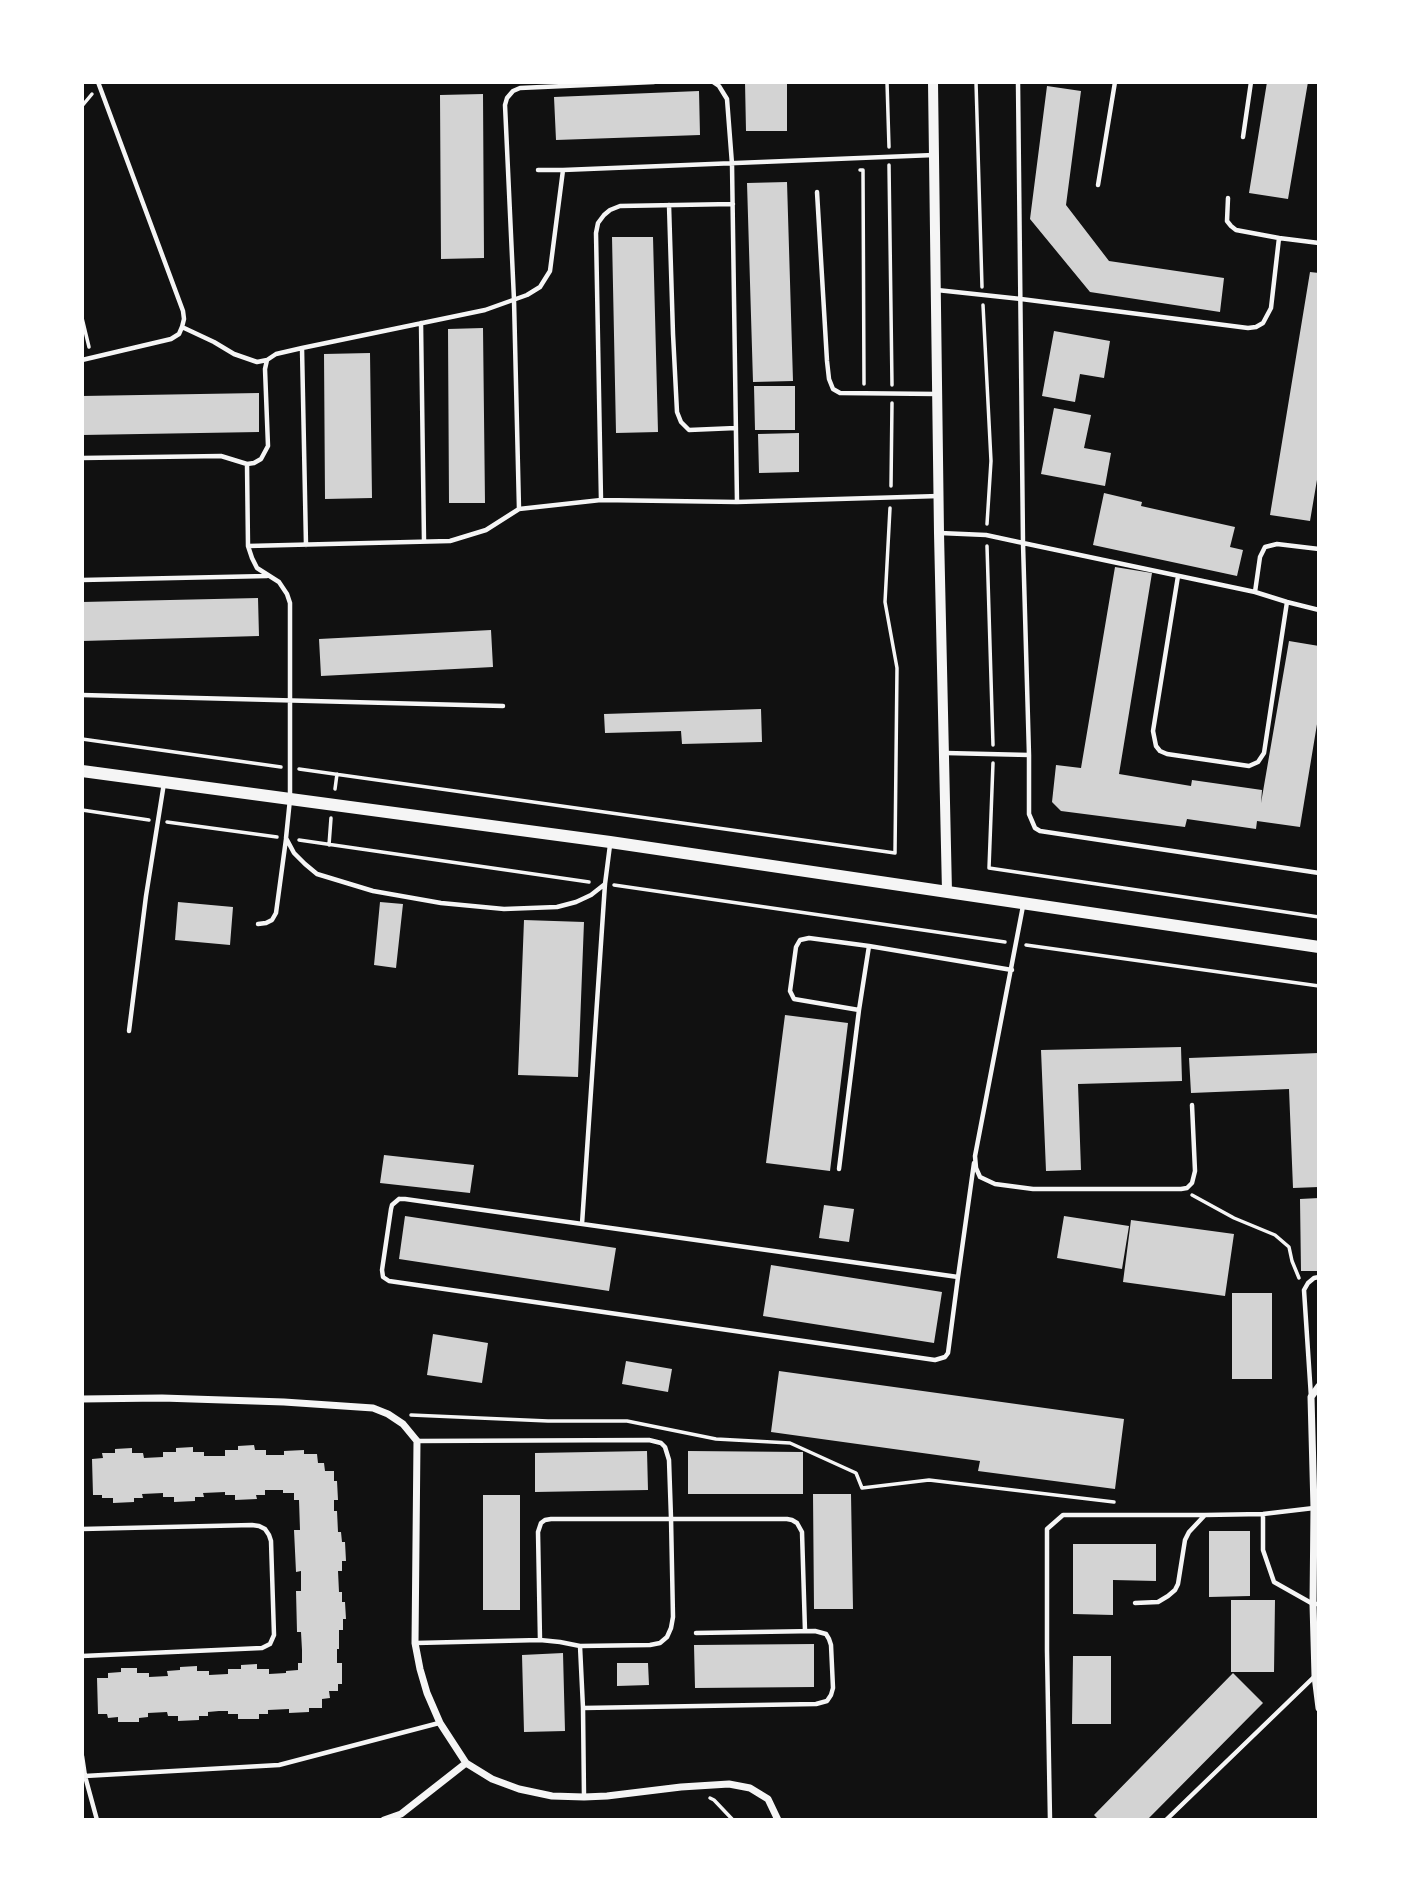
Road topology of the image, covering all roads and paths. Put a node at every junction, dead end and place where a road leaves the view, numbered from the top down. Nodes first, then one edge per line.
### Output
1 (98, 82) edge
2 (654, 82) edge
3 (713, 82) edge
4 (887, 82) edge
5 (933, 82) edge
6 (976, 82) edge
7 (1018, 82) edge
8 (1115, 82) edge
9 (1251, 82) edge
10 (540, 84) edge
11 (719, 84) edge
12 (1243, 137) dead end
13 (934, 155) junction
14 (889, 157) junction
15 (732, 164) junction
16 (538, 170) dead end
17 (563, 170) junction
18 (851, 170) dead end
19 (1098, 185) dead end
20 (817, 192) dead end
21 (1228, 198) dead end
22 (733, 204) junction
23 (669, 205) junction
24 (1279, 237) junction
25 (1319, 243) edge
26 (936, 290) junction
27 (983, 295) junction
28 (1021, 299) junction
29 (514, 300) junction
30 (82, 318) edge
31 (421, 323) junction
32 (182, 327) junction
33 (302, 348) junction
34 (92, 358) junction
35 (82, 360) edge
36 (267, 360) junction
37 (864, 394) junction
38 (892, 394) junction
39 (937, 394) junction
40 (736, 428) junction
41 (82, 458) edge
42 (247, 464) junction
43 (939, 496) junction
44 (891, 498) junction
45 (601, 500) junction
46 (737, 502) junction
47 (519, 509) junction
48 (939, 533) junction
49 (986, 535) junction
50 (424, 541) junction
51 (1023, 543) junction
52 (306, 545) junction
53 (248, 546) junction
54 (1319, 549) edge
55 (267, 576) junction
56 (1178, 576) junction
57 (82, 580) edge
58 (1255, 592) junction
59 (1287, 602) junction
60 (1319, 610) edge
61 (82, 695) edge
62 (291, 700) junction
63 (503, 706) dead end
64 (82, 739) edge
65 (945, 753) junction
66 (993, 753) junction
67 (1029, 755) junction
68 (290, 768) junction
69 (82, 771) edge
70 (164, 783) junction
71 (290, 799) junction
72 (82, 810) edge
73 (158, 821) junction
74 (286, 838) junction
75 (610, 842) junction
76 (1319, 873) edge
77 (605, 884) junction
78 (947, 892) junction
79 (1024, 902) junction
80 (1319, 917) edge
81 (258, 924) dead end
82 (1016, 943) junction
83 (869, 946) junction
84 (1319, 947) edge
85 (1012, 970) junction
86 (1319, 986) edge
87 (859, 1010) junction
88 (130, 1031) dead end
89 (1192, 1105) dead end
90 (975, 1156) junction
91 (839, 1169) dead end
92 (1181, 1189) junction
93 (582, 1224) junction
94 (958, 1277) junction
95 (1319, 1277) edge
96 (1304, 1290) junction
97 (1319, 1385) edge
98 (1311, 1398) junction
99 (82, 1399) edge
100 (388, 1414) junction
101 (416, 1441) junction
102 (1121, 1503) dead end
103 (1314, 1508) junction
104 (1263, 1514) junction
105 (1205, 1515) junction
106 (671, 1518) junction
107 (82, 1528) edge
108 (1135, 1603) dead end
109 (1316, 1604) edge
110 (805, 1631) junction
111 (696, 1633) dead end
112 (541, 1640) junction
113 (415, 1643) junction
114 (580, 1646) junction
115 (82, 1656) edge
116 (1315, 1676) junction
117 (583, 1708) junction
118 (1319, 1708) edge
119 (440, 1723) junction
120 (82, 1756) edge
121 (466, 1763) junction
122 (85, 1776) junction
123 (681, 1787) junction
124 (584, 1797) junction
125 (97, 1820) edge
126 (384, 1820) edge
127 (733, 1820) edge
128 (778, 1820) edge
129 (1050, 1820) edge
130 (1166, 1820) edge

1 - 32 lane
2 - 10 lane
3 - 11 lane
4 - 14 path
5 - 13 street
6 - 27 path
7 - 28 lane
8 - 19 lane
9 - 12 lane
10 - 29 lane
11 - 15 lane
13 - 14 lane
13 - 26 street
14 - 15 lane
14 - 38 path
15 - 17 lane
15 - 22 lane
16 - 17 lane
17 - 29 lane
18 - 37 path
20 - 37 lane
21 - 24 lane
22 - 23 lane
22 - 40 lane
23 - 40 lane
23 - 45 lane
24 - 25 lane
24 - 28 lane
26 - 27 lane
26 - 39 street
27 - 28 lane
27 - 49 path
28 - 51 lane
29 - 31 lane
29 - 47 lane
30 - 34 path
31 - 33 lane
31 - 50 lane
32 - 34 lane
32 - 36 lane
33 - 36 lane
33 - 52 lane
34 - 35 lane
36 - 42 lane
37 - 38 lane
38 - 39 lane
38 - 44 path
39 - 43 street
40 - 46 lane
41 - 42 lane
42 - 53 lane
43 - 44 lane
43 - 48 street
44 - 46 lane
44 - 68 path
45 - 46 lane
45 - 47 lane
47 - 50 lane
48 - 49 lane
48 - 65 street
49 - 51 lane
49 - 66 path
50 - 52 lane
51 - 56 lane
51 - 67 lane
52 - 53 lane
53 - 55 lane
54 - 58 lane
55 - 57 lane
55 - 62 lane
56 - 58 lane
56 - 59 lane
58 - 59 lane
59 - 60 lane
61 - 62 lane
62 - 63 lane
62 - 68 lane
64 - 68 path
65 - 66 lane
65 - 78 street
66 - 67 lane
66 - 80 path
67 - 76 lane
68 - 71 lane
69 - 70 main road
70 - 71 main road
70 - 73 lane
71 - 74 lane
71 - 75 main road
72 - 73 path
73 - 74 path
73 - 88 lane
74 - 77 path
74 - 77 lane
74 - 81 lane
75 - 77 lane
75 - 78 main road
77 - 82 path
77 - 93 lane
78 - 79 main road
79 - 82 lane
79 - 84 main road
82 - 85 lane
82 - 86 path
83 - 85 lane
83 - 87 lane
83 - 87 lane
85 - 90 lane
87 - 91 lane
89 - 92 lane
90 - 92 lane
90 - 94 lane
92 - 96 path
93 - 94 lane
93 - 94 lane
95 - 96 lane
96 - 98 lane
97 - 98 street
98 - 103 street
99 - 100 street
100 - 101 street
100 - 102 path
101 - 106 lane
101 - 113 street
103 - 104 lane
103 - 109 street
104 - 105 lane
104 - 109 lane
105 - 108 lane
105 - 129 lane
106 - 110 lane
106 - 112 lane
106 - 114 lane
107 - 115 lane
109 - 116 street
110 - 111 lane
110 - 117 lane
112 - 113 lane
112 - 114 lane
113 - 119 street
114 - 117 lane
116 - 118 street
116 - 130 lane
117 - 124 lane
119 - 121 street
119 - 122 lane
120 - 122 lane
121 - 124 street
121 - 126 street
122 - 125 lane
123 - 124 street
123 - 127 path
123 - 128 street

